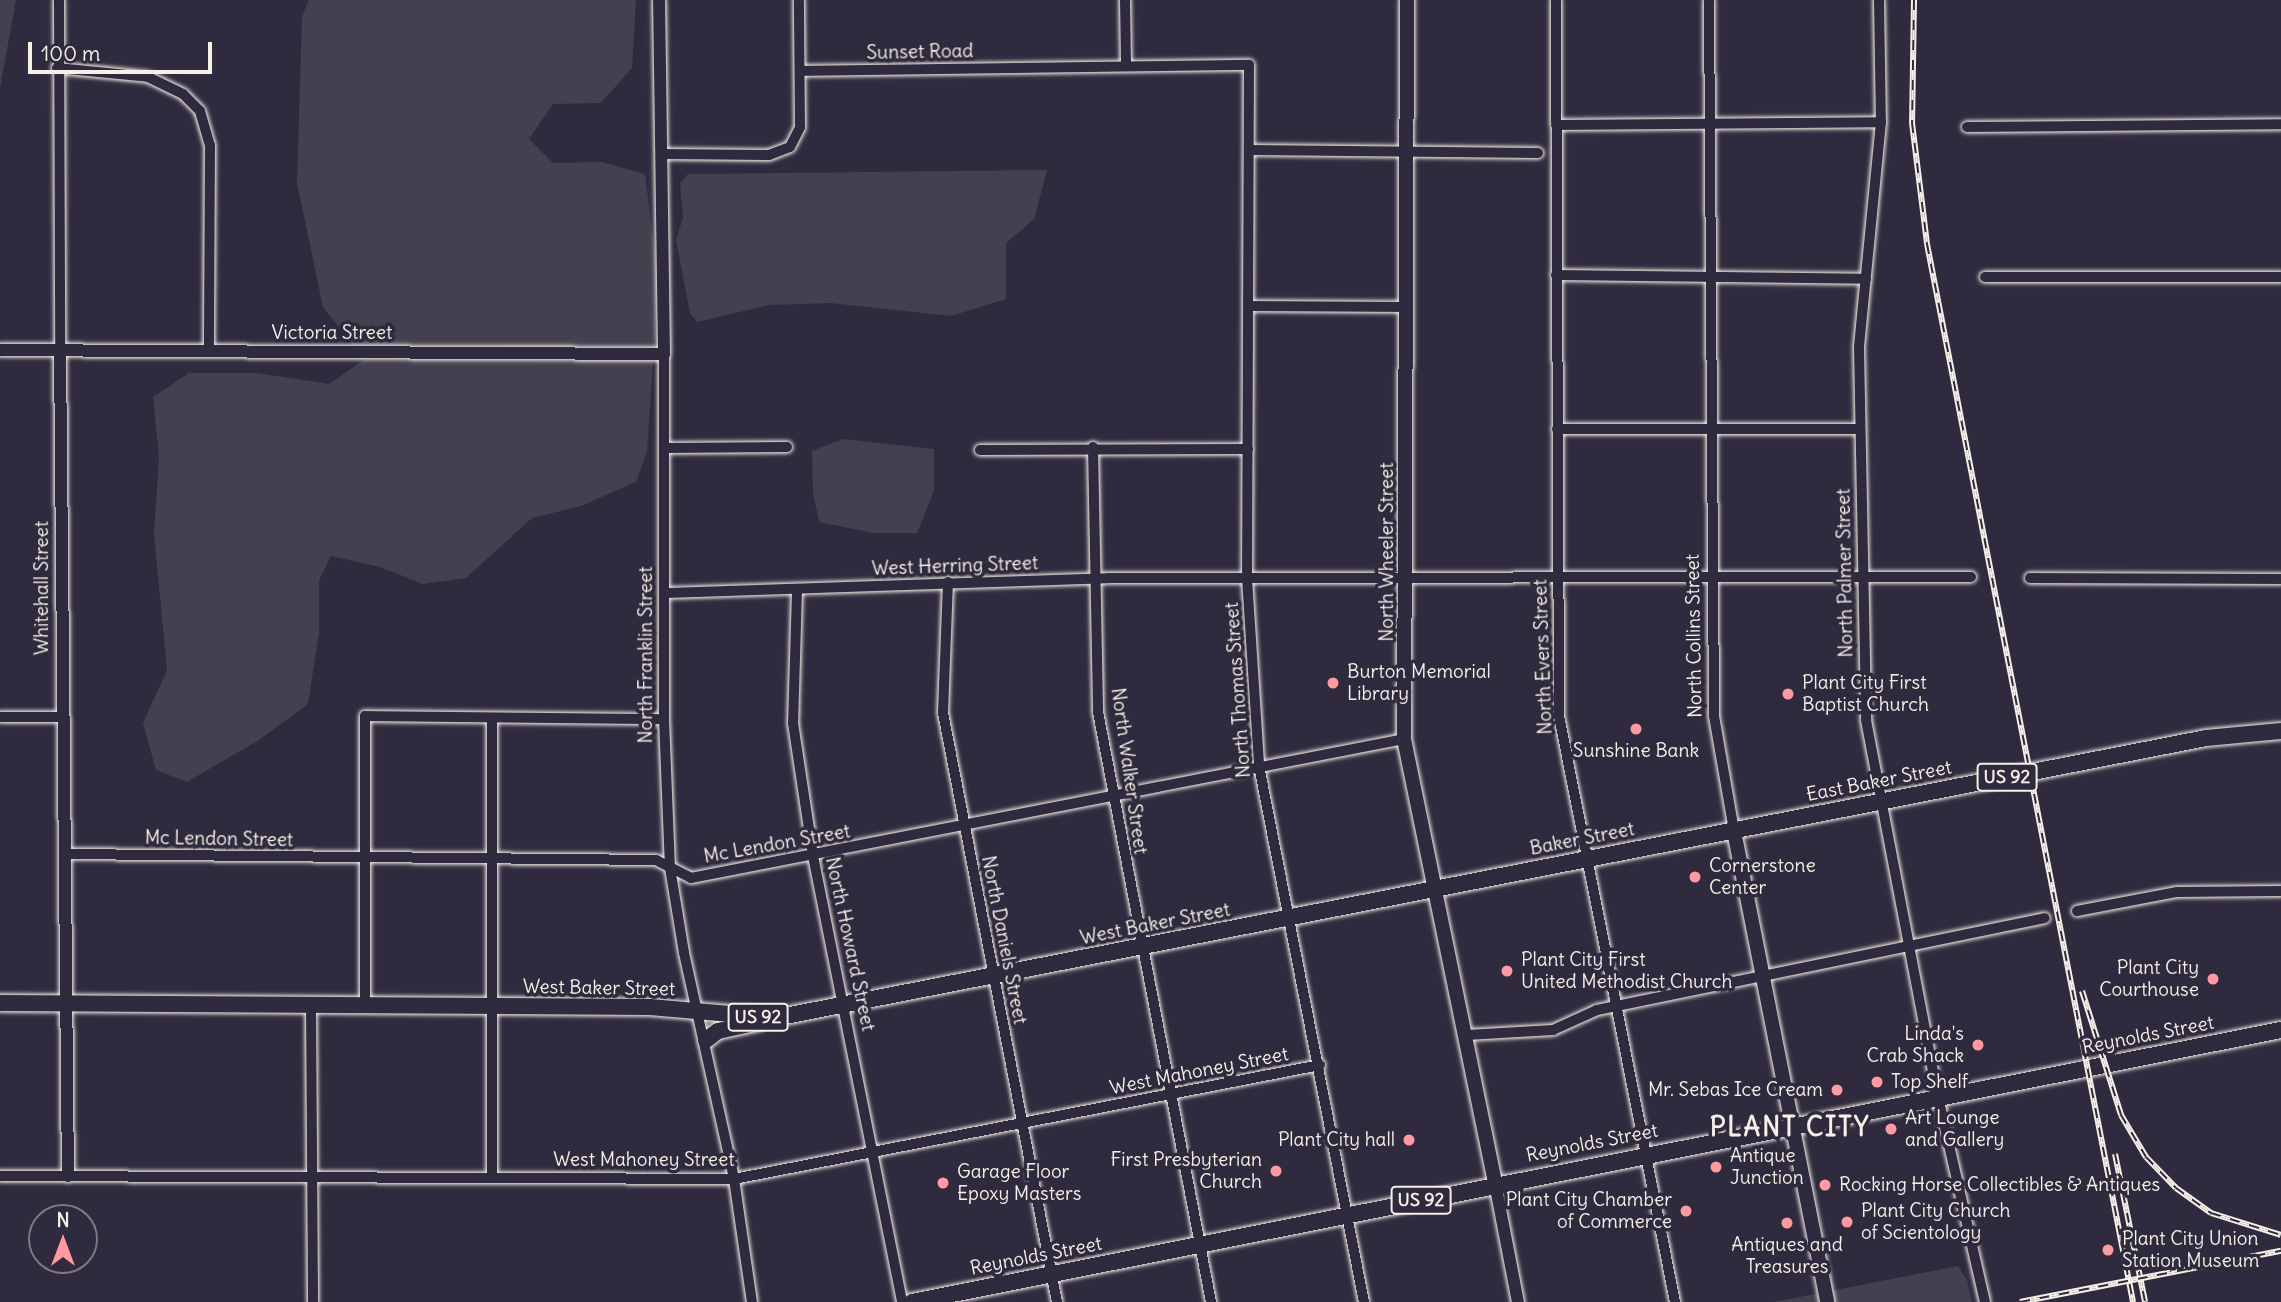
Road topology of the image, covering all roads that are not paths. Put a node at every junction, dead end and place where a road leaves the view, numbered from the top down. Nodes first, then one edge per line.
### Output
1 (59, 0) edge
2 (659, 0) edge
3 (799, 0) edge
4 (1125, 0) edge
5 (1407, 0) edge
6 (1556, 0) edge
7 (1709, 0) edge
8 (1879, 0) edge
9 (1250, 65) joint
10 (1126, 66) junction
11 (57, 68) junction
12 (800, 71) junction
13 (1881, 122) junction
14 (2281, 124) edge
15 (1556, 125) junction
16 (1709, 126) junction
17 (1967, 127) dead end
18 (1250, 150) junction
19 (1408, 152) junction
20 (1538, 153) dead end
21 (662, 154) junction
22 (1556, 275) junction
23 (1710, 275) junction
24 (2281, 276) edge
25 (1985, 277) dead end
26 (1866, 279) junction
27 (1251, 306) junction
28 (1406, 307) junction
29 (0, 350) edge
30 (60, 350) junction
31 (209, 351) junction
32 (664, 354) junction
33 (1557, 429) junction
34 (1710, 429) junction
35 (1859, 429) junction
36 (787, 447) dead end
37 (1093, 447) junction
38 (666, 448) junction
39 (1248, 449) junction
40 (980, 450) dead end
41 (1406, 576) junction
42 (1971, 577) dead end
43 (1247, 578) junction
44 (1557, 578) junction
45 (1864, 578) junction
46 (2031, 578) dead end
47 (1096, 579) junction
48 (1712, 579) junction
49 (2281, 579) edge
50 (948, 582) junction
51 (797, 591) junction
52 (665, 593) junction
53 (0, 717) edge
54 (62, 718) junction
55 (492, 719) junction
56 (664, 719) junction
57 (2281, 731) edge
58 (1404, 739) junction
59 (1259, 766) junction
60 (1111, 797) junction
61 (1883, 802) junction
62 (963, 827) junction
63 (1734, 831) junction
64 (65, 854) junction
65 (813, 856) junction
66 (362, 858) junction
67 (491, 859) junction
68 (1584, 860) junction
69 (670, 868) junction
70 (1437, 889) junction
71 (2281, 891) edge
72 (2077, 911) dead end
73 (2045, 918) dead end
74 (1291, 919) junction
75 (1142, 947) junction
76 (1908, 948) junction
77 (994, 976) junction
78 (1762, 978) junction
79 (0, 1003) edge
80 (846, 1005) junction
81 (68, 1006) junction
82 (311, 1006) junction
83 (365, 1006) junction
84 (492, 1007) junction
85 (1614, 1007) junction
86 (701, 1014) junction
87 (775, 1018) junction
88 (2281, 1030) edge
89 (1467, 1035) junction
90 (706, 1041) junction
91 (1320, 1065) junction
92 (1171, 1095) junction
93 (1938, 1097) junction
94 (1022, 1123) junction
95 (1791, 1126) junction
96 (875, 1153) junction
97 (1644, 1155) junction
98 (0, 1176) edge
99 (68, 1176) junction
100 (312, 1176) junction
101 (492, 1178) junction
102 (734, 1179) junction
103 (1495, 1183) junction
104 (1347, 1216) junction
105 (1200, 1246) junction
106 (1051, 1275) junction
107 (313, 1302) edge
108 (752, 1302) edge
109 (902, 1302) edge
110 (912, 1302) edge
111 (1057, 1302) edge
112 (1211, 1302) edge
113 (1364, 1302) edge
114 (1518, 1302) edge
115 (1675, 1302) edge
116 (1827, 1302) edge
117 (1985, 1302) edge

1 - 11 street, Whitehall Street
2 - 21 street, North Franklin Street
3 - 12 street
4 - 10 street
5 - 19 main road, North Wheeler Street
6 - 15 street, North Evers Street
7 - 16 street, North Collins Street
8 - 13 street, North Palmer Street
9 - 10 street, Sunset Road
9 - 18 street, North Thomas Street
10 - 12 street, Sunset Road
11 - 30 street, Whitehall Street
11 - 31 street
12 - 21 street
13 - 16 street
13 - 26 street, North Palmer Street
14 - 17 street
15 - 16 street
15 - 22 street, North Evers Street
16 - 23 street, North Collins Street
18 - 19 street
18 - 27 street, North Thomas Street
19 - 20 street
19 - 28 main road, North Wheeler Street
21 - 32 street, North Franklin Street
22 - 23 street
22 - 33 street, North Evers Street
23 - 26 street
23 - 34 street, North Collins Street
24 - 25 street
26 - 35 street, North Palmer Street
27 - 28 street
27 - 39 street, North Thomas Street
28 - 41 main road, North Wheeler Street
29 - 30 street, Victoria Street
30 - 31 street, Victoria Street
30 - 54 street, Whitehall Street
31 - 32 street, Victoria Street
32 - 38 street, North Franklin Street
33 - 34 street
33 - 44 street, North Evers Street
34 - 35 street
34 - 48 street, North Collins Street
35 - 45 street, North Palmer Street
36 - 38 street
37 - 39 street
37 - 40 street
37 - 47 street, North Walker Street
38 - 52 street, North Franklin Street
39 - 43 street, North Thomas Street
41 - 43 street, West Herring Street
41 - 44 street, West Herring Street
41 - 58 main road, North Wheeler Street
42 - 45 street, West Herring Street
43 - 47 street, West Herring Street
43 - 59 street, North Thomas Street
44 - 48 street, West Herring Street
44 - 68 street, North Evers Street
45 - 48 street, West Herring Street
45 - 61 street, North Palmer Street
46 - 49 street
47 - 50 street, West Herring Street
47 - 60 street, North Walker Street
48 - 63 street, North Collins Street
50 - 51 street, West Herring Street
50 - 62 street, North Daniels Street
51 - 52 street, West Herring Street
51 - 65 street, North Howard Street
52 - 56 street, North Franklin Street
53 - 54 street
54 - 64 street, Whitehall Street
55 - 56 street
55 - 66 street
55 - 67 street
56 - 69 street, North Franklin Street
57 - 61 main road, East Baker Street / US 92
58 - 59 street, Mc Lendon Street
58 - 70 main road, North Wheeler Street
59 - 60 street, Mc Lendon Street
59 - 74 street, North Thomas Street
60 - 62 street, Mc Lendon Street
60 - 75 street, North Walker Street
61 - 63 main road, East Baker Street / US 92
61 - 76 street, North Palmer Street
62 - 65 street, Mc Lendon Street
62 - 77 street, North Daniels Street
63 - 68 main road, Baker Street / US 92
63 - 78 main road, North Collins Street
64 - 66 street, Mc Lendon Street
64 - 81 street, Whitehall Street
65 - 69 street, Mc Lendon Street
65 - 80 street, North Howard Street
66 - 67 street, Mc Lendon Street
66 - 83 street
67 - 69 street, Mc Lendon Street
67 - 84 street
68 - 70 main road, Baker Street / US 92
68 - 85 street, North Evers Street
69 - 86 street, North Franklin Street
70 - 74 main road, West Baker Street / US 92
70 - 89 main road, North Wheeler Street
71 - 72 street
73 - 76 street
74 - 75 main road, West Baker Street / US 92
74 - 91 street, North Thomas Street
75 - 77 main road, West Baker Street / US 92
75 - 92 street, North Walker Street
76 - 78 street
76 - 93 street, North Palmer Street
77 - 80 main road, West Baker Street / US 92
77 - 94 street, North Daniels Street
78 - 85 street
78 - 95 main road, North Collins Street
79 - 81 main road, West Baker Street / US 92
80 - 87 main road, West Baker Street / US 92
80 - 96 street, North Howard Street
81 - 82 main road, West Baker Street / US 92
81 - 99 street, Whitehall Street
82 - 83 main road, West Baker Street / US 92
82 - 100 street
83 - 84 main road, West Baker Street / US 92
84 - 86 main road, West Baker Street / US 92
84 - 101 street
85 - 89 street
85 - 97 street, North Evers Street
86 - 87 main road, West Baker Street / US 92
86 - 90 street, North Franklin Street
87 - 90 main road, US 92
88 - 93 main road, Reynolds Street / US 92
89 - 103 main road, North Wheeler Street
90 - 102 street, North Franklin Street
91 - 92 street, West Mahoney Street
91 - 104 street, North Thomas Street
92 - 94 street, West Mahoney Street
92 - 105 street, North Walker Street
93 - 95 main road, Reynolds Street / US 92
93 - 117 street, North Palmer Street
94 - 96 street, West Mahoney Street
94 - 106 street, North Daniels Street
95 - 97 main road, Reynolds Street / US 92
95 - 116 main road, North Collins Street
96 - 102 street, West Mahoney Street
96 - 109 street, North Howard Street
97 - 103 main road, Reynolds Street / US 92
97 - 115 street, North Evers Street
98 - 99 street, West Mahoney Street
99 - 100 street, West Mahoney Street
100 - 101 street, West Mahoney Street
100 - 107 street
101 - 102 street, West Mahoney Street
102 - 108 street, North Franklin Street
103 - 104 main road, Reynolds Street / US 92
103 - 114 street, North Wheeler Street
104 - 105 main road, Reynolds Street / US 92
104 - 113 street, North Thomas Street
105 - 106 main road, Reynolds Street / US 92
105 - 112 street, North Walker Street
106 - 110 main road, Reynolds Street / US 92
106 - 111 street, North Daniels Street

